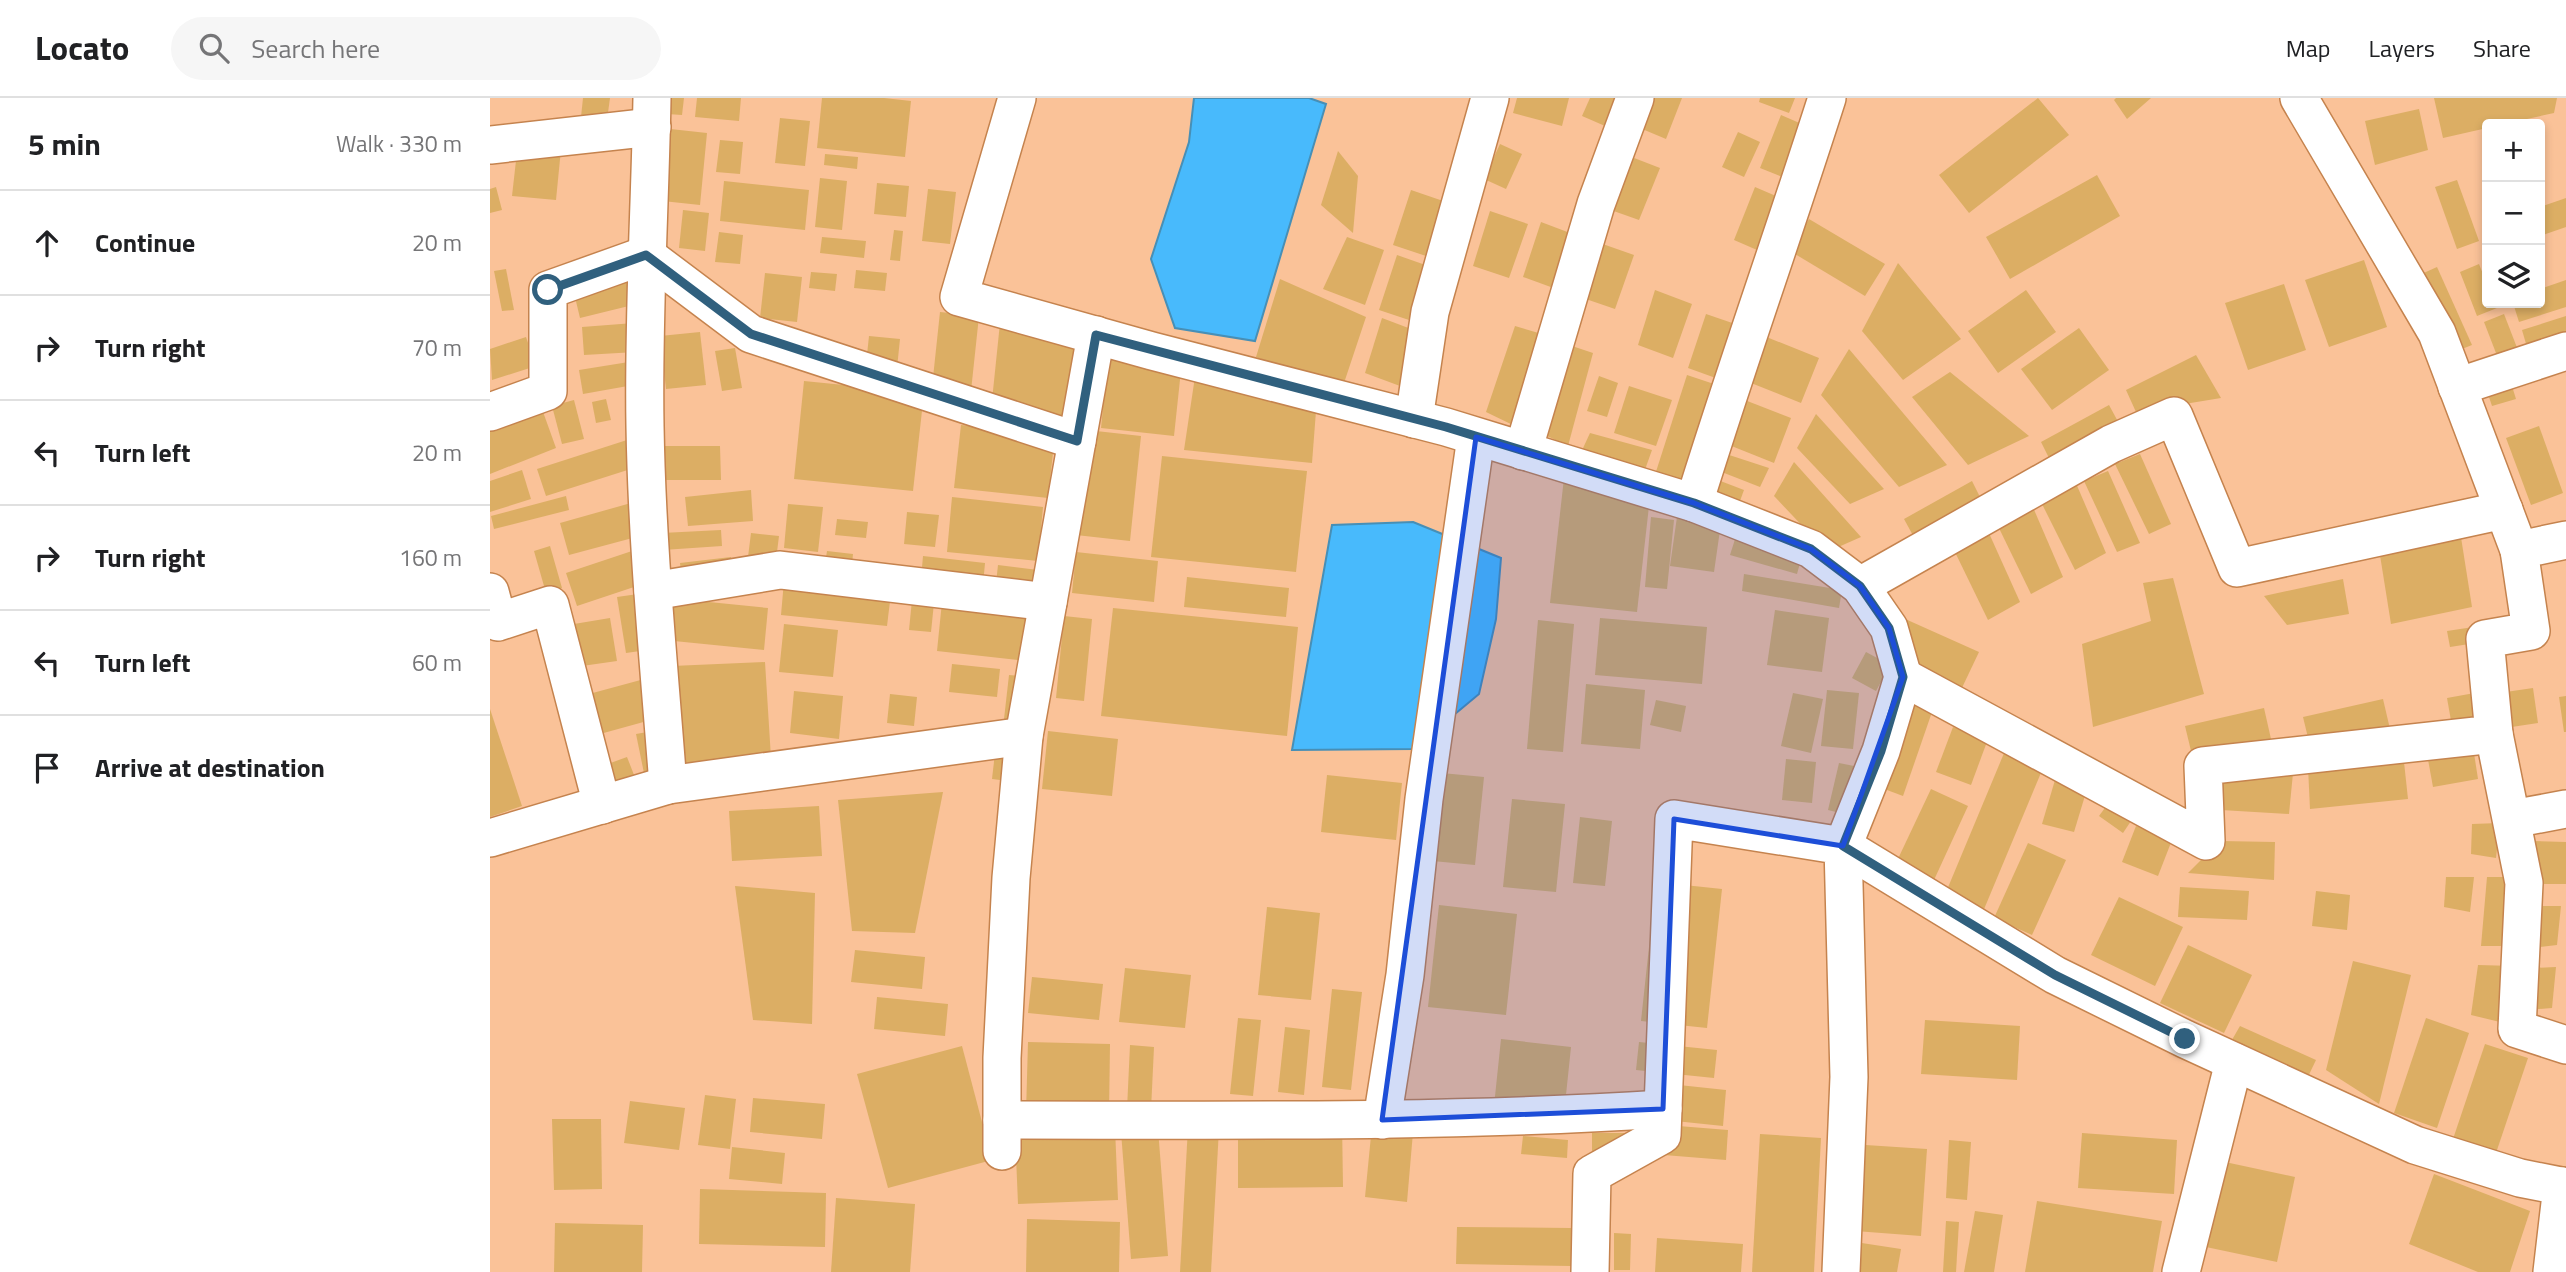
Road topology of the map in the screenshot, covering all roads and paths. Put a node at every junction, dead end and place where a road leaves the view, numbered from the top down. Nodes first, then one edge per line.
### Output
1 (1017, 98) edge
2 (1490, 98) edge
3 (1635, 98) edge
4 (1827, 98) edge
5 (2299, 98) edge
6 (652, 113) edge
7 (490, 145) edge
8 (646, 255) junction
9 (1096, 335) junction
10 (2566, 351) edge
11 (2457, 387) junction
12 (490, 412) edge
13 (1414, 419) junction
14 (1476, 437) junction
15 (1077, 441) junction
16 (1523, 451) junction
17 (1694, 503) junction
18 (2504, 510) junction
19 (2566, 540) edge
20 (2519, 550) junction
21 (1860, 586) junction
22 (653, 591) junction
23 (490, 592) edge
24 (1048, 602) junction
25 (1903, 677) junction
26 (2494, 734) junction
27 (1024, 737) junction
28 (668, 785) junction
29 (602, 805) junction
30 (2566, 808) edge
31 (2512, 819) junction
32 (490, 838) edge
33 (1843, 846) junction
34 (2566, 1045) edge
35 (2234, 1062) junction
36 (1663, 1110) junction
37 (1382, 1120) junction
38 (2564, 1186) edge
39 (1590, 1272) edge
40 (1841, 1272) edge
41 (2180, 1272) edge
42 (2553, 1272) edge

1 - 9 street
2 - 13 street
3 - 16 street
4 - 17 street
5 - 11 street
6 - 7 street
6 - 8 street
8 - 12 street
8 - 15 street
8 - 22 street
9 - 13 street
9 - 15 street
10 - 11 street
11 - 18 street
13 - 14 street
14 - 16 street
14 - 37 street
15 - 24 street
16 - 17 street
17 - 21 street
18 - 20 street
18 - 21 street
19 - 20 street
20 - 26 street
21 - 25 street
22 - 24 street
22 - 28 street
23 - 29 street
24 - 27 street
25 - 26 street
25 - 33 street
26 - 31 street
27 - 28 street
27 - 37 street
28 - 29 street
29 - 32 street
30 - 31 street
31 - 34 street
33 - 35 street
33 - 36 street
33 - 40 street
35 - 38 street
35 - 41 street
36 - 37 street
36 - 39 street
38 - 42 street

